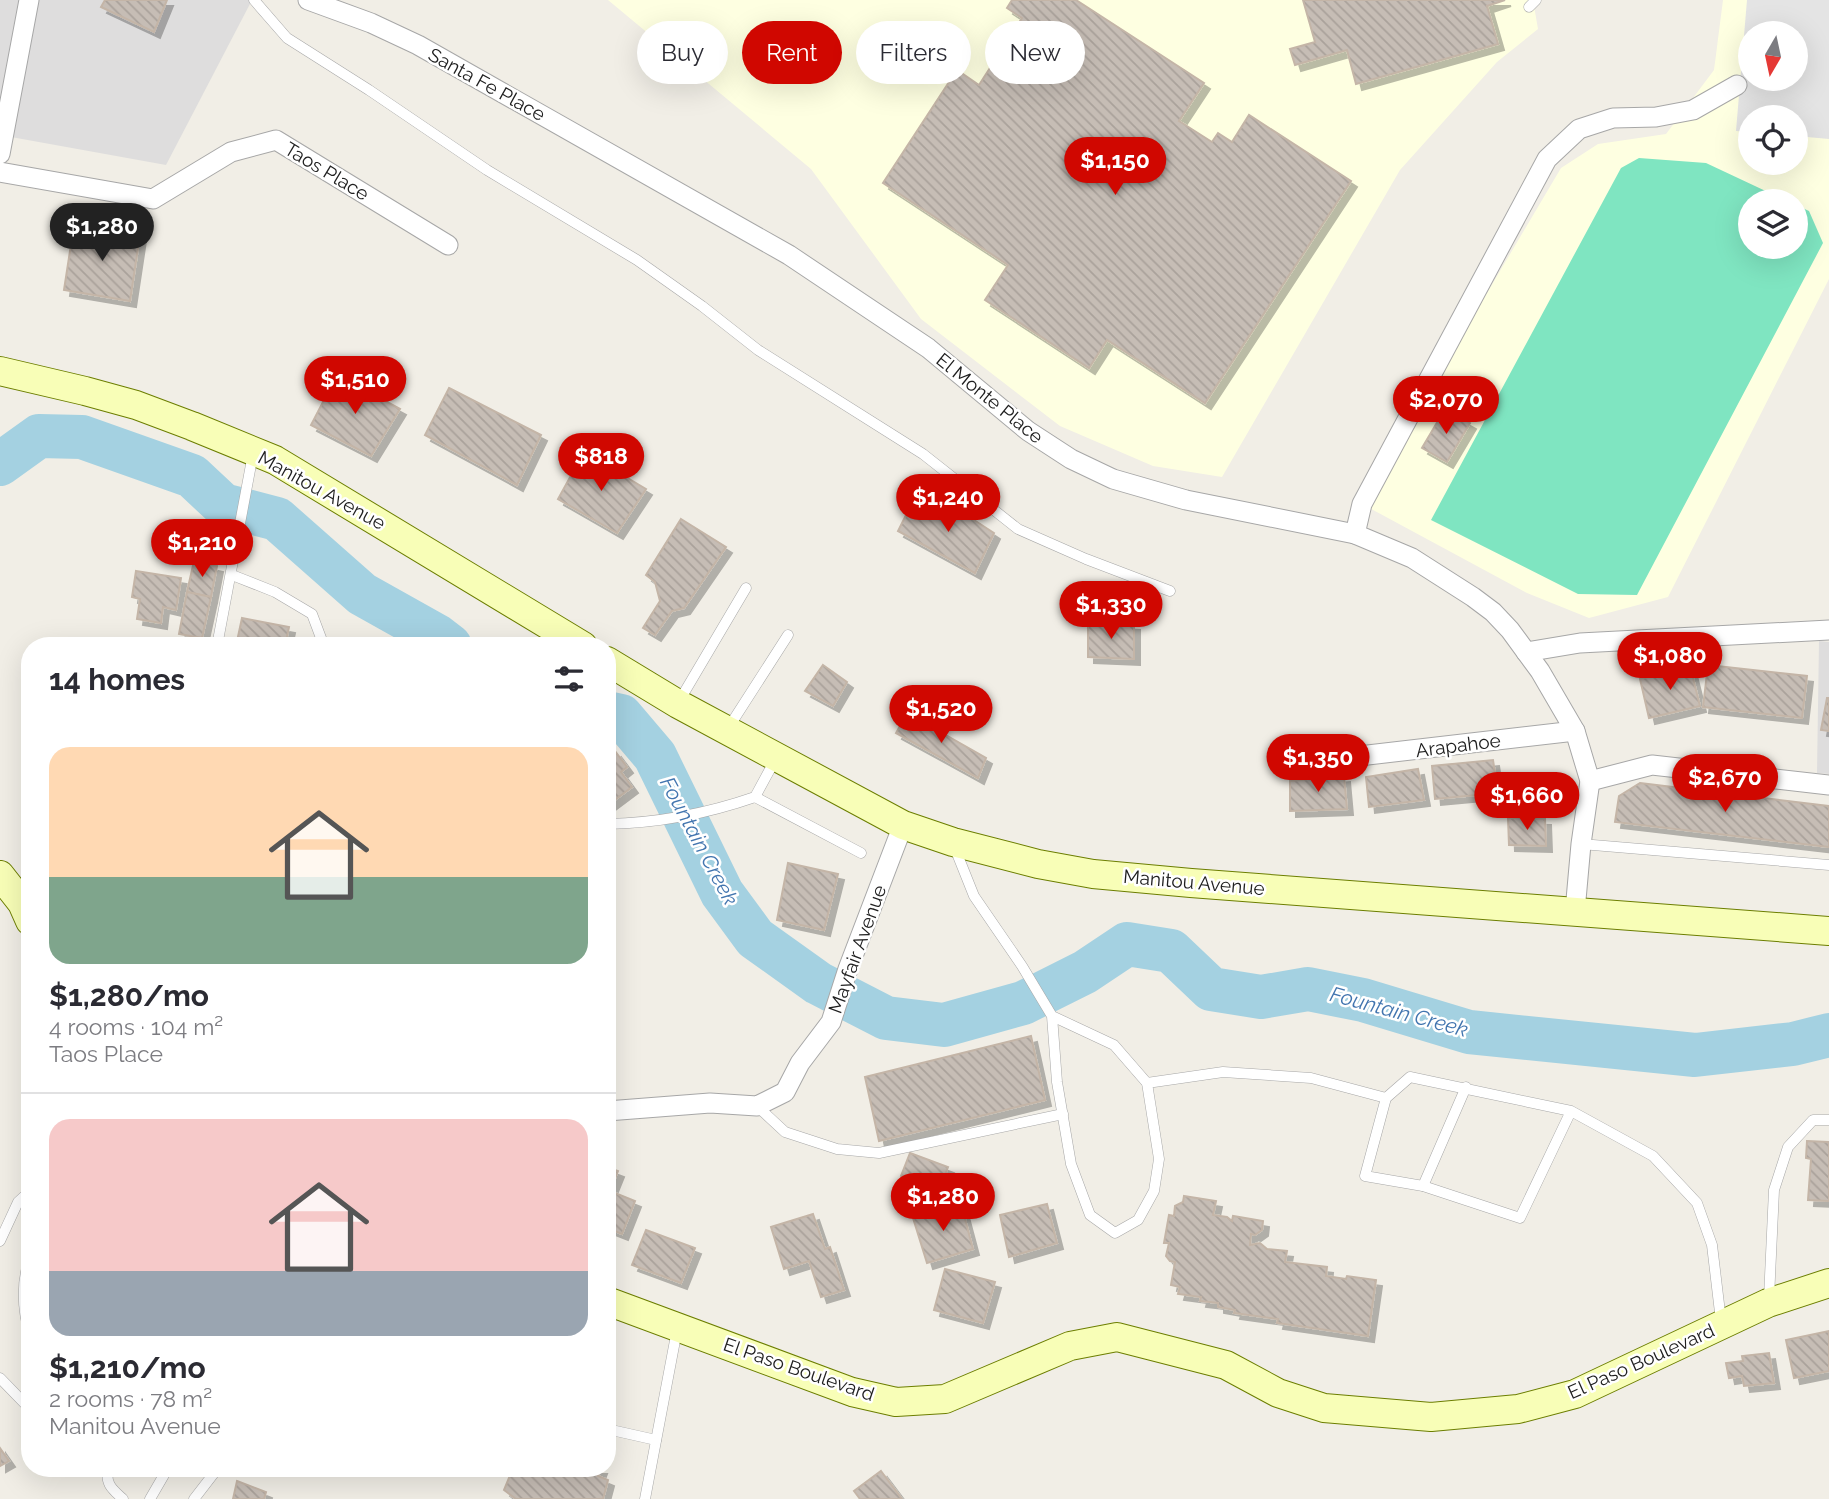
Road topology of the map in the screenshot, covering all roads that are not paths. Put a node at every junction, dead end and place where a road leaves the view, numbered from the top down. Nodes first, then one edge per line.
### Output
1 (29, 0) edge
2 (254, 0) edge
3 (308, 0) edge
4 (1737, 85) dead end
5 (0, 154) edge
6 (0, 172) edge
7 (660, 181) joint
8 (448, 245) dead end
9 (0, 372) edge
10 (254, 452) junction
11 (1355, 534) junction
12 (232, 575) junction
13 (746, 588) dead end
14 (1170, 591) dead end
15 (1829, 630) edge
16 (788, 635) dead end
17 (219, 637) edge
18 (321, 637) edge
19 (568, 637) edge
20 (1526, 652) junction
21 (616, 666) edge
22 (678, 704) junction
23 (727, 730) junction
24 (1575, 731) junction
25 (777, 757) junction
26 (1299, 763) dead end
27 (1590, 781) junction
28 (1829, 785) edge
29 (755, 797) junction
30 (616, 824) edge
31 (903, 825) junction
32 (953, 842) junction
33 (1581, 844) junction
34 (861, 853) dead end
35 (1829, 865) edge
36 (0, 875) edge
37 (21, 902) edge
38 (1575, 911) junction
39 (1829, 932) edge
40 (1052, 1016) junction
41 (1147, 1083) junction
42 (1466, 1087) junction
43 (1386, 1098) junction
44 (757, 1106) junction
45 (616, 1110) edge
46 (1571, 1111) junction
47 (1063, 1114) junction
48 (1829, 1120) edge
49 (1423, 1186) junction
50 (21, 1199) edge
51 (0, 1241) edge
52 (1829, 1283) edge
53 (616, 1303) edge
54 (1768, 1303) junction
55 (1722, 1325) junction
56 (677, 1326) junction
57 (0, 1378) edge
58 (21, 1400) edge
59 (616, 1431) edge
60 (656, 1440) junction
61 (107, 1477) edge
62 (163, 1477) edge
63 (211, 1477) edge
64 (123, 1499) edge
65 (150, 1499) edge
66 (194, 1499) edge
67 (645, 1499) edge

1 - 5 street
2 - 14 lane
3 - 7 street, Santa Fe Place
4 - 11 street
6 - 8 street, Taos Place
7 - 11 street, El Monte Place
9 - 10 main road, Manitou Avenue
10 - 12 lane
10 - 19 main road, Manitou Avenue
11 - 20 street, El Monte Place
12 - 17 lane
12 - 18 lane
13 - 22 lane
15 - 20 street
16 - 23 lane
20 - 24 street, El Monte Place
21 - 22 main road, Manitou Avenue
22 - 23 main road, Manitou Avenue
23 - 25 main road, Manitou Avenue
24 - 26 street, Arapahoe
24 - 27 street, El Monte Place
25 - 29 lane
25 - 31 main road, Manitou Avenue
27 - 28 street
27 - 33 street, El Monte Place
29 - 30 lane
29 - 34 lane
31 - 32 main road, Manitou Avenue
31 - 44 street, Mayfair Avenue
32 - 38 main road, Manitou Avenue
32 - 40 lane
33 - 35 lane
33 - 38 street, El Monte Place
36 - 37 main road
38 - 39 main road, Manitou Avenue
40 - 41 lane
40 - 47 lane
41 - 43 lane
41 - 47 lane
42 - 43 lane
42 - 46 lane
42 - 49 lane
43 - 49 lane
44 - 45 street
44 - 47 lane
46 - 49 lane
46 - 55 lane
48 - 54 lane
50 - 51 lane
52 - 54 main road, El Paso Boulevard
53 - 56 main road, El Paso Boulevard
54 - 55 main road, El Paso Boulevard
55 - 56 main road, El Paso Boulevard
56 - 60 lane
57 - 58 lane
59 - 60 lane
60 - 67 lane
61 - 64 lane
62 - 65 lane
63 - 66 lane

